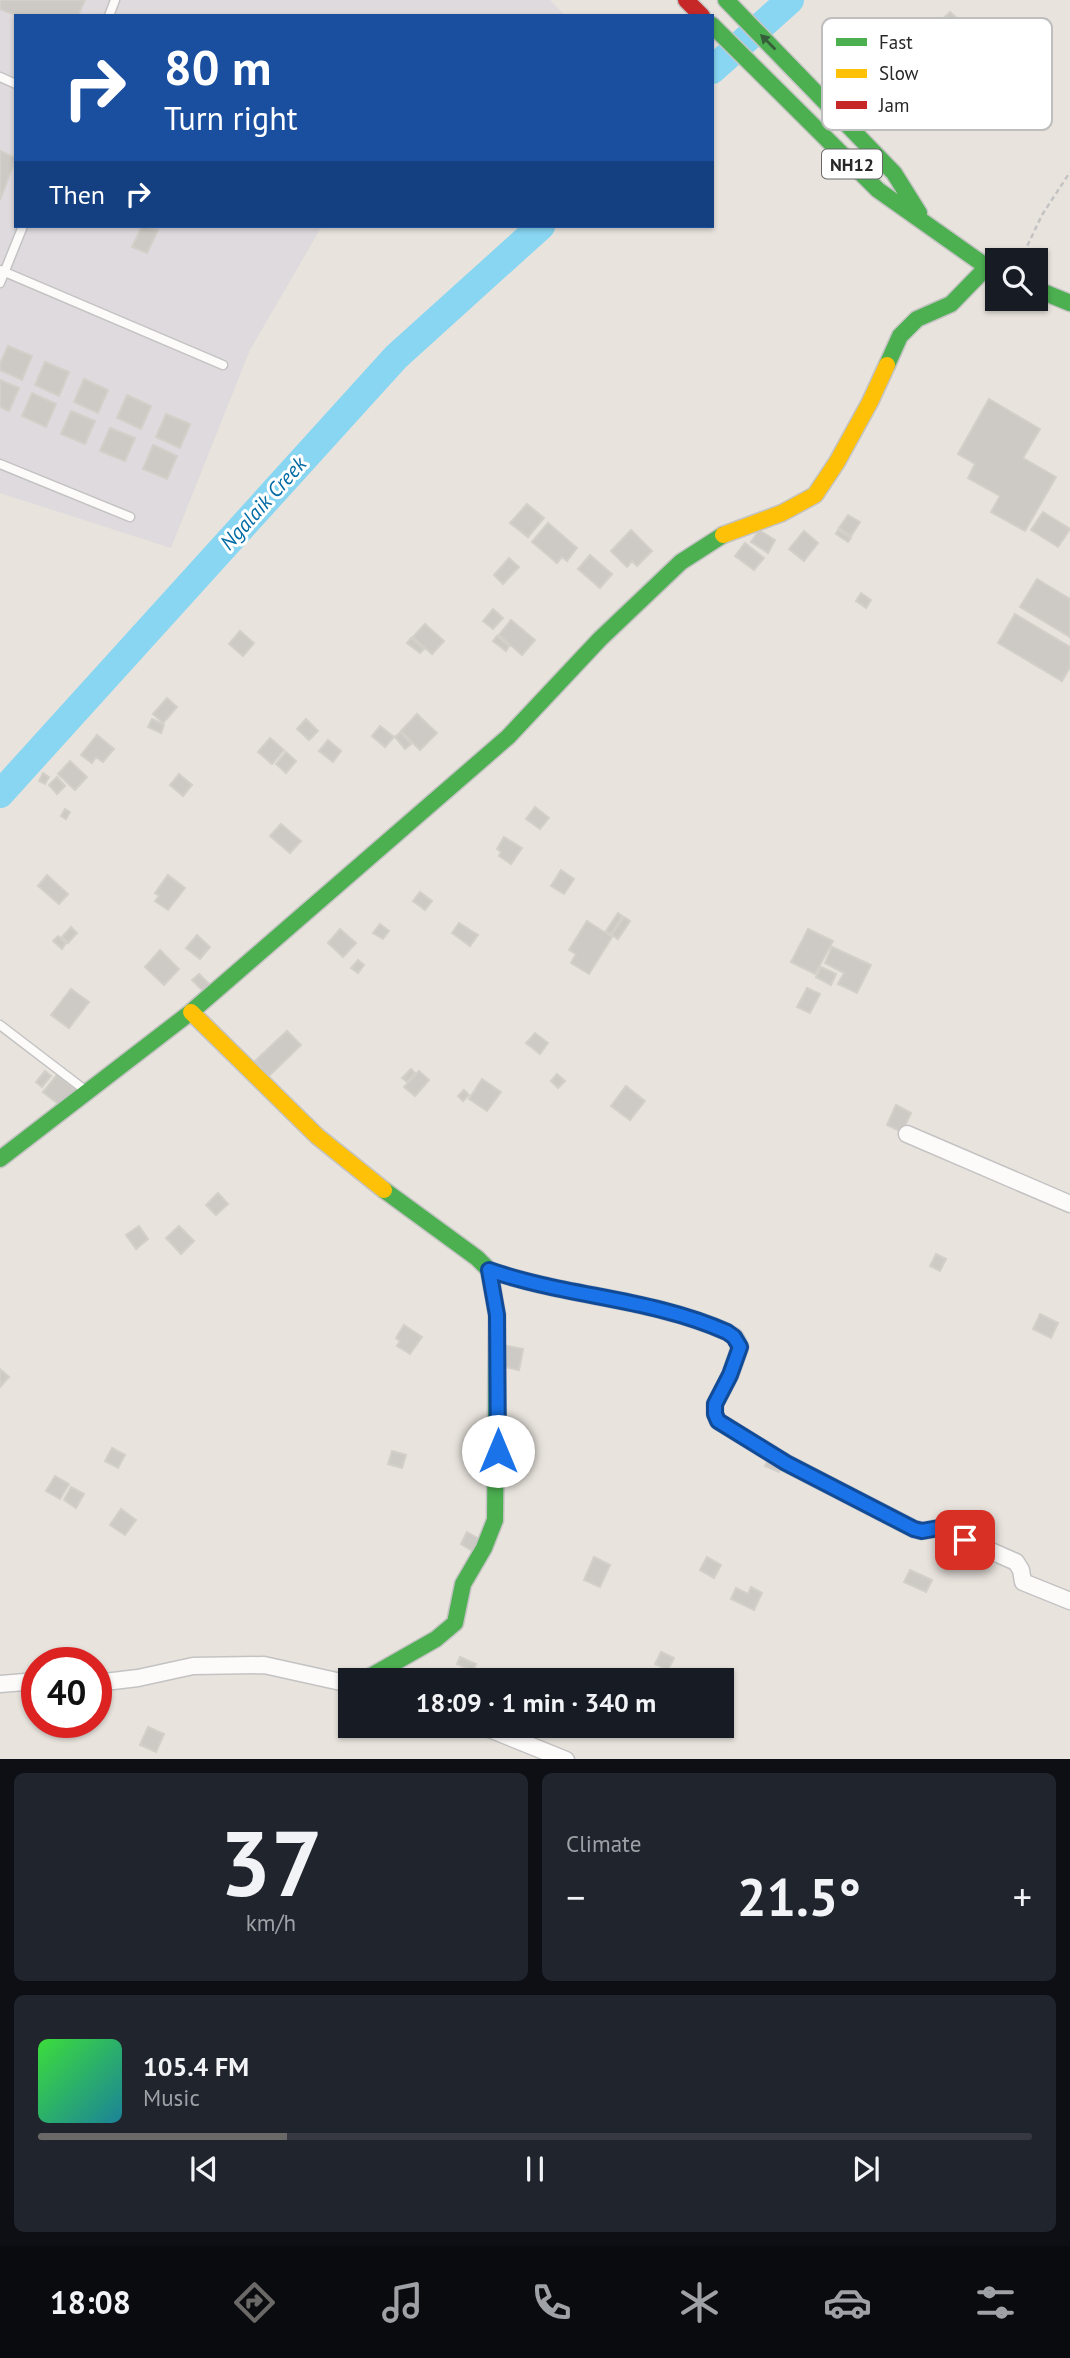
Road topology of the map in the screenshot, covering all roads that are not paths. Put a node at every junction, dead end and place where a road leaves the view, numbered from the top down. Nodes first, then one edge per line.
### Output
1 (686, 0) edge
2 (726, 0) edge
3 (700, 14) edge
4 (714, 27) edge
5 (822, 97) edge
6 (853, 130) edge
7 (922, 219) junction
8 (22, 228) edge
9 (985, 264) edge
10 (2, 271) edge
11 (985, 275) edge
12 (0, 283) edge
13 (1048, 294) edge
14 (1070, 303) edge
15 (223, 365) dead end
16 (0, 464) edge
17 (130, 517) dead end
18 (191, 1012) junction
19 (0, 1025) edge
20 (88, 1091) junction
21 (907, 1134) dead end
22 (0, 1159) edge
23 (1070, 1205) edge
24 (489, 1270) junction
25 (1070, 1601) edge
26 (386, 1668) edge
27 (112, 1681) edge
28 (338, 1681) edge
29 (21, 1682) edge
30 (0, 1684) edge
31 (513, 1738) edge
32 (566, 1759) edge

1 - 3 main road
5 -> 2 main road, NH12
4 - 7 main road, NH12
7 -> 6 main road, NH12
7 - 9 main road, NH12
8 - 10 lane
10 - 12 lane
10 - 15 lane
11 - 18 main road
13 - 14 main road
16 - 17 lane
18 - 20 main road
18 - 24 main road
19 - 20 lane
20 - 22 main road
21 - 23 street
24 - 25 street
24 - 26 main road
27 - 28 street
29 - 30 street
31 - 32 street

